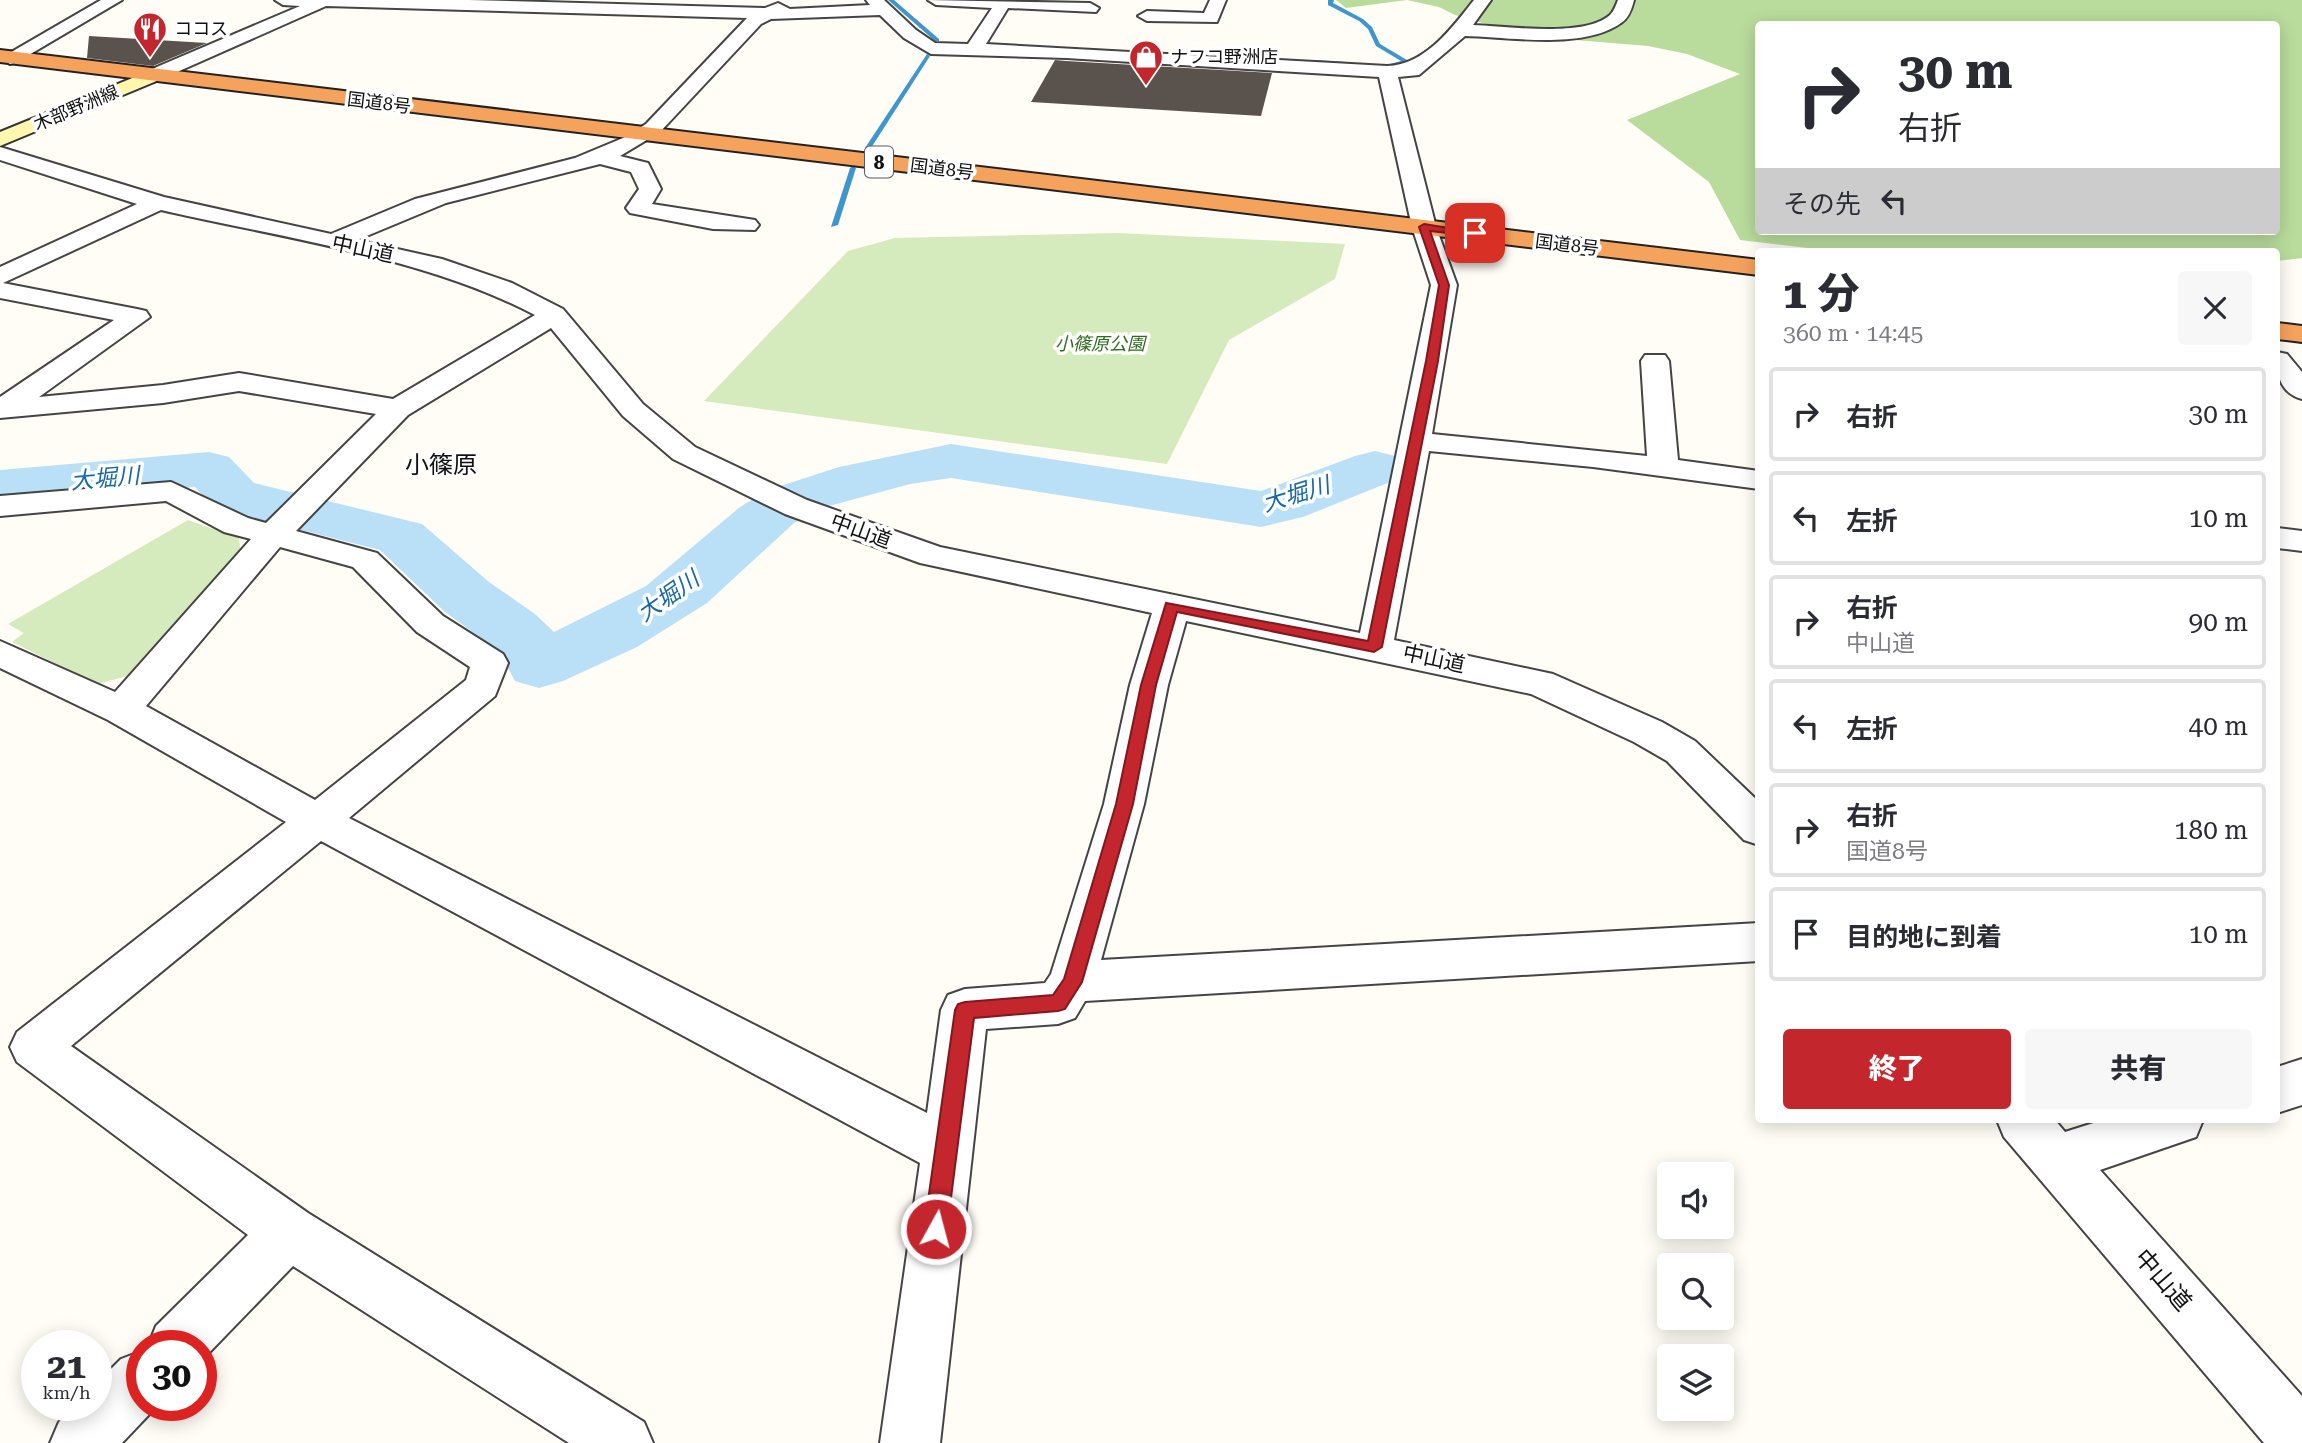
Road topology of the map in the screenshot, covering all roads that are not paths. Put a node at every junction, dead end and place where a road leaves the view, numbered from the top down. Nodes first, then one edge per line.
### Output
1 (114, 0) edge
2 (283, 0) edge
3 (792, 0) edge
4 (936, 0) edge
5 (1218, 0) edge
6 (1483, 0) edge
7 (1626, 0) edge
8 (323, 1) edge
9 (1003, 4) junction
10 (1092, 4) edge
11 (878, 5) edge
12 (1151, 8) edge
13 (766, 13) junction
14 (1461, 30) junction
15 (974, 49) junction
16 (1066, 52) junction
17 (1131, 55) junction
18 (5, 57) edge
19 (1387, 72) junction
20 (152, 76) junction
21 (645, 134) junction
22 (0, 140) edge
23 (0, 153) edge
24 (595, 156) junction
25 (158, 203) junction
26 (747, 225) dead end
27 (1424, 227) junction
28 (334, 242) junction
29 (1755, 268) edge
30 (0, 276) edge
31 (0, 290) edge
32 (554, 315) junction
33 (2280, 331) edge
34 (2302, 334) edge
35 (1655, 361) dead end
36 (2280, 364) edge
37 (2302, 390) edge
38 (1, 409) edge
39 (398, 409) junction
40 (1416, 441) junction
41 (1663, 467) junction
42 (1755, 479) edge
43 (0, 506) edge
44 (278, 530) junction
45 (2280, 538) edge
46 (2302, 541) edge
47 (1172, 607) junction
48 (1374, 647) junction
49 (0, 653) edge
50 (121, 710) junction
51 (317, 820) junction
52 (1755, 826) edge
53 (1755, 942) edge
54 (1072, 982) junction
55 (2302, 1082) edge
56 (2280, 1089) edge
57 (2156, 1123) edge
58 (2040, 1139) edge
59 (945, 1149) junction
60 (289, 1232) junction
61 (192, 1330) edge
62 (126, 1396) edge
63 (2302, 1441) edge
64 (80, 1443) edge
65 (624, 1443) edge
66 (910, 1443) edge

1 - 18 street
2 - 8 street
3 - 13 street
4 - 9 street
5 - 12 street
6 - 14 street
7 - 14 street
8 - 13 street
8 - 20 street
9 - 10 street
9 - 15 street
10 - 16 street
11 - 13 street
11 - 15 street
12 - 17 street
13 - 21 street
14 - 19 street
15 - 16 street
16 - 17 street
17 - 19 street
18 - 20 highway, 国道8号 / 8
19 - 27 street
20 - 21 highway, 国道8号 / 8
20 - 22 main road, 木部野洲線
21 - 24 street
21 - 27 highway, 国道8号 / 8
23 - 25 street, 中山道
24 - 26 street
24 - 28 street
25 - 28 street, 中山道
25 - 30 street
27 - 29 highway, 国道8号 / 8
27 - 40 street
28 - 32 street, 中山道
31 - 38 street
32 - 39 street
32 - 47 street, 中山道
33 - 34 highway
35 - 41 street
36 - 37 street
38 - 39 street
39 - 44 street
40 - 41 street
40 - 48 street
41 - 42 street
43 - 44 street
44 - 50 street
44 - 51 street
45 - 46 street
47 - 48 street, 中山道
47 - 54 street
48 - 52 street, 中山道
49 - 50 street
50 - 51 street
51 - 59 street
51 - 60 street
53 - 54 street
54 - 59 street
55 - 56 street
57 - 58 street
58 - 63 street, 中山道
59 - 66 street
60 - 61 street
60 - 65 street
62 - 64 street

